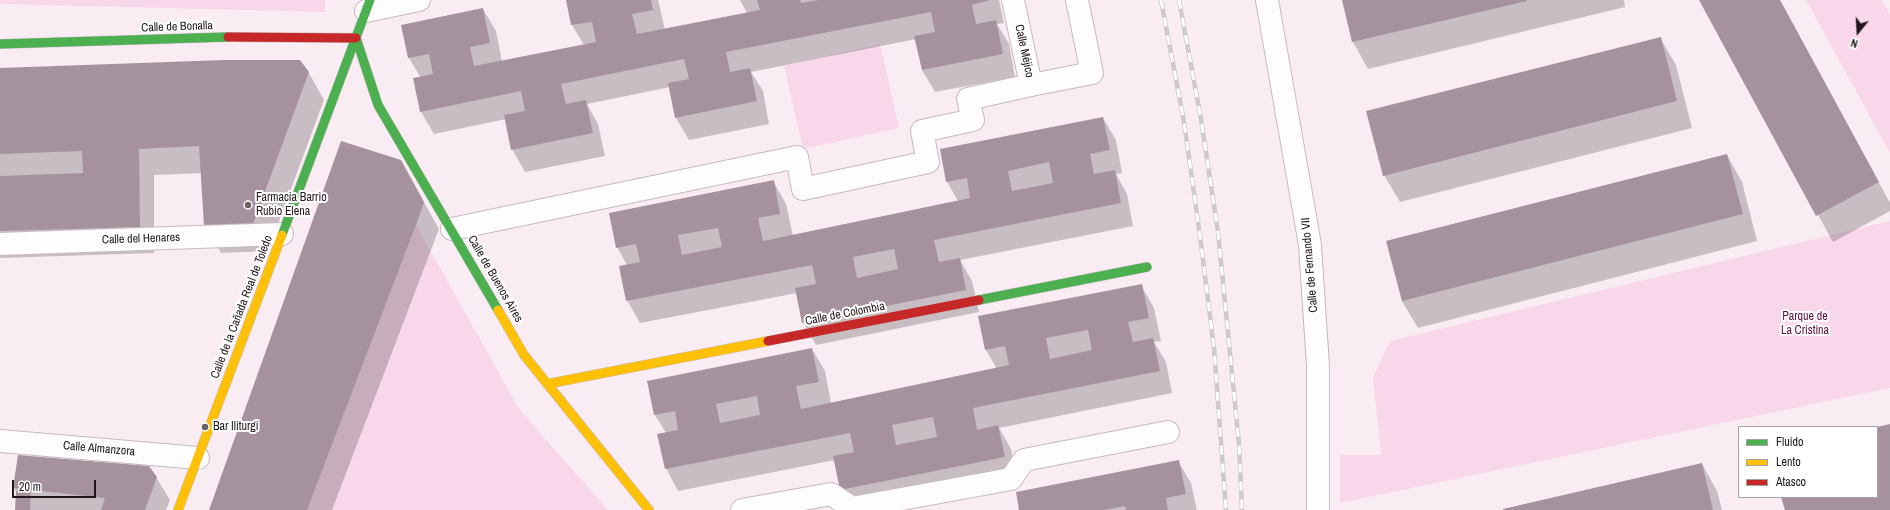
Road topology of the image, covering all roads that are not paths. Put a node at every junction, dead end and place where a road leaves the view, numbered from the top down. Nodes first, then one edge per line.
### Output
1 (420, 0) edge
2 (1013, 0) edge
3 (1077, 0) edge
4 (1267, 0) edge
5 (368, 6) edge
6 (356, 38) junction
7 (0, 44) edge
8 (1031, 85) junction
9 (452, 229) junction
10 (282, 234) junction
11 (0, 244) edge
12 (1147, 267) dead end
13 (547, 384) junction
14 (1168, 432) dead end
15 (0, 441) edge
16 (198, 458) junction
17 (178, 510) edge
18 (649, 510) edge
19 (742, 510) edge
20 (1318, 510) edge

1 - 5 street
2 - 8 street, Calle Méjico
3 - 8 street, Calle Méjico
4 - 20 street, Calle de Fernando VII
5 - 6 street, Calle de la Cañada Real de Toledo
6 - 7 street, Calle de Bonalla
6 - 9 street, Calle de Buenos Aires
6 - 10 street, Calle de la Cañada Real de Toledo
8 - 9 street
9 - 13 street, Calle de Buenos Aires
10 - 11 street, Calle del Henares
10 - 16 street, Calle de la Cañada Real de Toledo
12 - 13 street, Calle de Colombia
13 - 18 street, Calle de Buenos Aires
14 - 19 street
15 - 16 street, Calle Almanzora
16 - 17 street, Calle de la Cañada Real de Toledo

